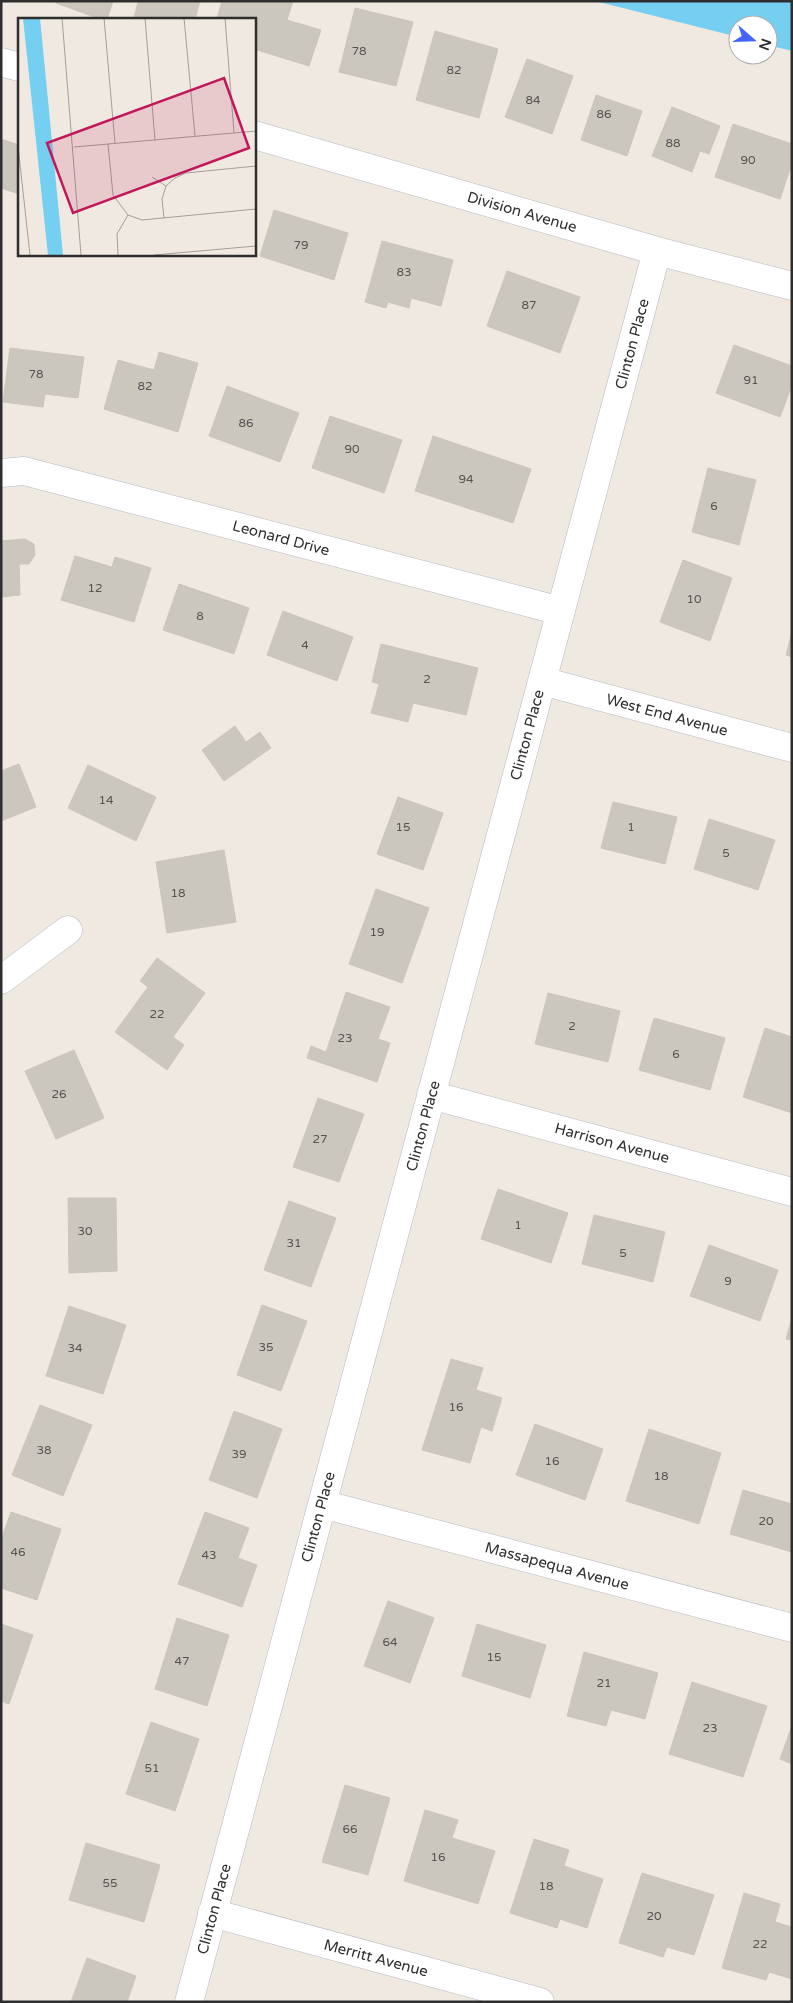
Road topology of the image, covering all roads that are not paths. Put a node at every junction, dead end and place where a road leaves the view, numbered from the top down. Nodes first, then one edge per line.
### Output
1 (1, 62) edge
2 (18, 67) edge
3 (255, 135) edge
4 (657, 250) junction
5 (792, 286) edge
6 (1, 473) edge
7 (561, 611) junction
8 (542, 682) junction
9 (792, 748) edge
10 (68, 930) dead end
11 (1, 980) edge
12 (431, 1095) junction
13 (792, 1192) edge
14 (322, 1504) junction
15 (792, 1628) edge
16 (212, 1913) junction
17 (189, 2002) edge
18 (540, 2002) edge

1 - 2 street
3 - 4 street, Division Avenue
4 - 5 street, Division Avenue
4 - 7 street, Clinton Place
6 - 7 street, Leonard Drive
7 - 8 street, Clinton Place
8 - 9 street, West End Avenue
8 - 12 street, Clinton Place
10 - 11 street
12 - 13 street, Harrison Avenue
12 - 14 street, Clinton Place
14 - 15 street, Massapequa Avenue
14 - 16 street, Clinton Place
16 - 17 street, Clinton Place
16 - 18 street, Merritt Avenue

